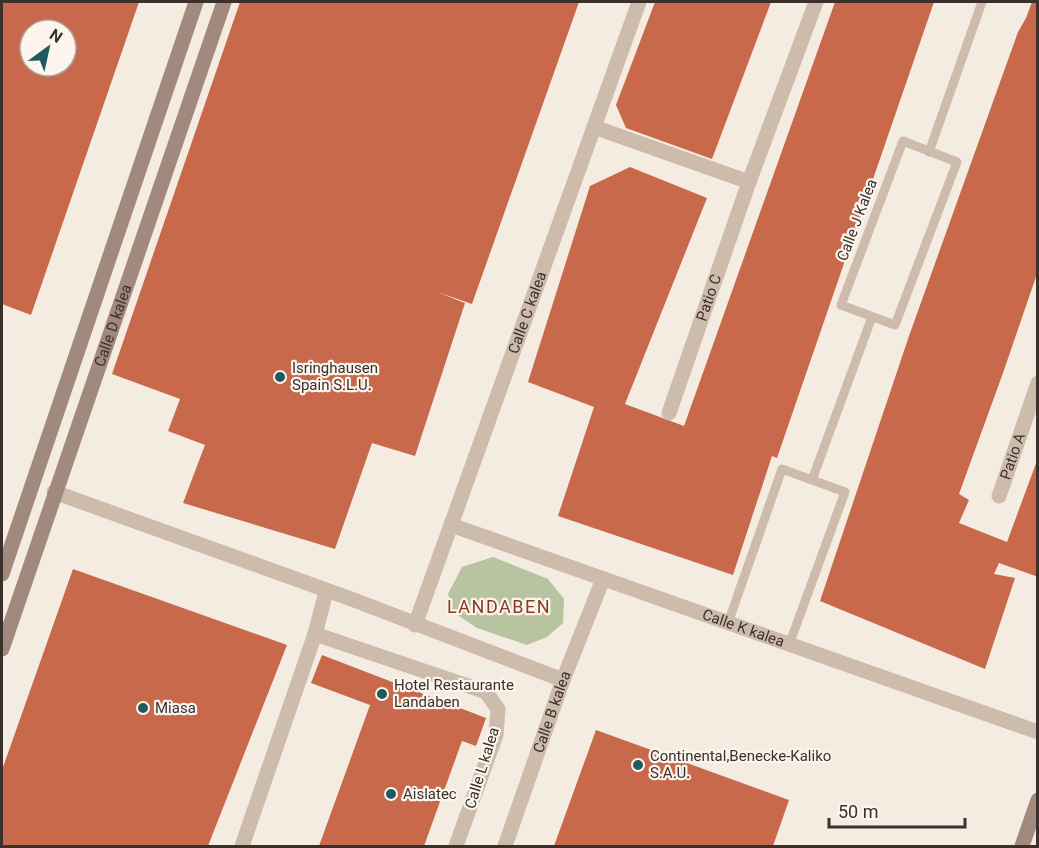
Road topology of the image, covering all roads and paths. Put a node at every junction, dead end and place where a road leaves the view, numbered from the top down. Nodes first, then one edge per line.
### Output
1 (196, 2) edge
2 (224, 2) edge
3 (639, 2) edge
4 (816, 2) edge
5 (982, 2) edge
6 (594, 127) junction
7 (929, 152) junction
8 (749, 182) junction
9 (872, 316) junction
10 (1038, 383) edge
11 (66, 387) junction
12 (669, 413) dead end
13 (812, 480) junction
14 (54, 492) junction
15 (999, 496) dead end
16 (451, 525) junction
17 (2, 574) edge
18 (603, 579) junction
19 (2, 581) edge
20 (327, 592) junction
21 (728, 623) junction
22 (415, 625) junction
23 (315, 634) junction
24 (789, 645) junction
25 (2, 649) edge
26 (563, 680) junction
27 (1038, 732) edge
28 (1038, 800) edge
29 (242, 846) edge
30 (456, 846) edge
31 (505, 846) edge
32 (1022, 846) edge

1 - 11 street, Calle D kalea
2 - 14 street, Calle D kalea
3 - 6 street, Calle C kalea
4 - 8 street, Patio C
5 - 7 lane
6 - 8 street
6 - 16 street, Calle C kalea
7 - 9 lane, Calle J Kalea
7 - 9 lane, Calle J Kalea
8 - 12 street, Patio C
9 - 13 lane
10 - 15 street, Patio A
11 - 14 street
11 - 17 street, Calle D kalea
13 - 21 lane
13 - 24 lane
14 - 19 street
14 - 20 street
14 - 25 street, Calle D kalea
16 - 18 street, Calle K kalea
16 - 22 street, Calle C kalea
18 - 21 street, Calle K kalea
18 - 26 street, Calle B kalea
20 - 22 street
20 - 23 street
21 - 24 street, Calle K kalea
22 - 26 street
23 - 29 street
23 - 30 street, Calle L kalea
24 - 27 street, Calle K kalea
26 - 31 street, Calle B kalea
28 - 32 street

